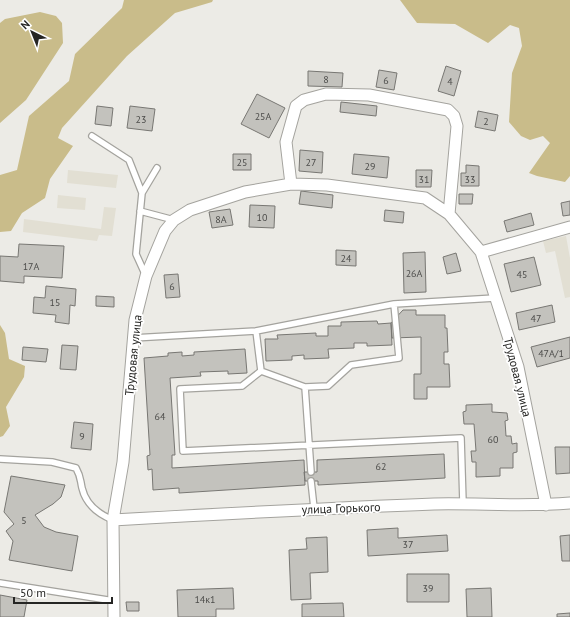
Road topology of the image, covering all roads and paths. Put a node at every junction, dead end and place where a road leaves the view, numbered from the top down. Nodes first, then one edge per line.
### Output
1 (92, 136) dead end
2 (157, 168) dead end
3 (291, 184) junction
4 (142, 193) junction
5 (140, 211) junction
6 (448, 214) junction
7 (174, 220) junction
8 (570, 227) edge
9 (481, 252) junction
10 (146, 276) junction
11 (495, 298) junction
12 (394, 304) junction
13 (256, 331) junction
14 (133, 338) junction
15 (261, 371) junction
16 (306, 387) junction
17 (309, 446) junction
18 (0, 459) edge
19 (311, 472) dead end
20 (311, 481) dead end
21 (570, 503) edge
22 (464, 504) junction
23 (546, 505) junction
24 (314, 508) junction
25 (113, 520) junction
26 (0, 582) edge
27 (114, 601) junction
28 (114, 617) edge

1 - 4 lane
2 - 4 lane
3 - 6 street, Трудовая улица
3 - 6 street
3 - 7 street, Трудовая улица
4 - 5 lane
5 - 7 lane
5 - 10 lane
6 - 9 street, Трудовая улица
7 - 10 street, Трудовая улица
8 - 9 street
9 - 11 street, Трудовая улица
10 - 14 street, Трудовая улица
11 - 12 lane
11 - 23 street, Трудовая улица
12 - 13 lane
12 - 16 lane
13 - 14 lane
13 - 15 lane
14 - 25 street, Трудовая улица
15 - 16 lane
15 - 17 lane
16 - 17 lane
17 - 19 lane
17 - 22 lane
18 - 25 lane
20 - 24 lane
21 - 23 street, улица Горького
22 - 23 street, улица Горького
22 - 24 street, улица Горького
24 - 25 street, улица Горького
25 - 27 street, Трудовая улица
26 - 27 lane
27 - 28 street, Трудовая улица

